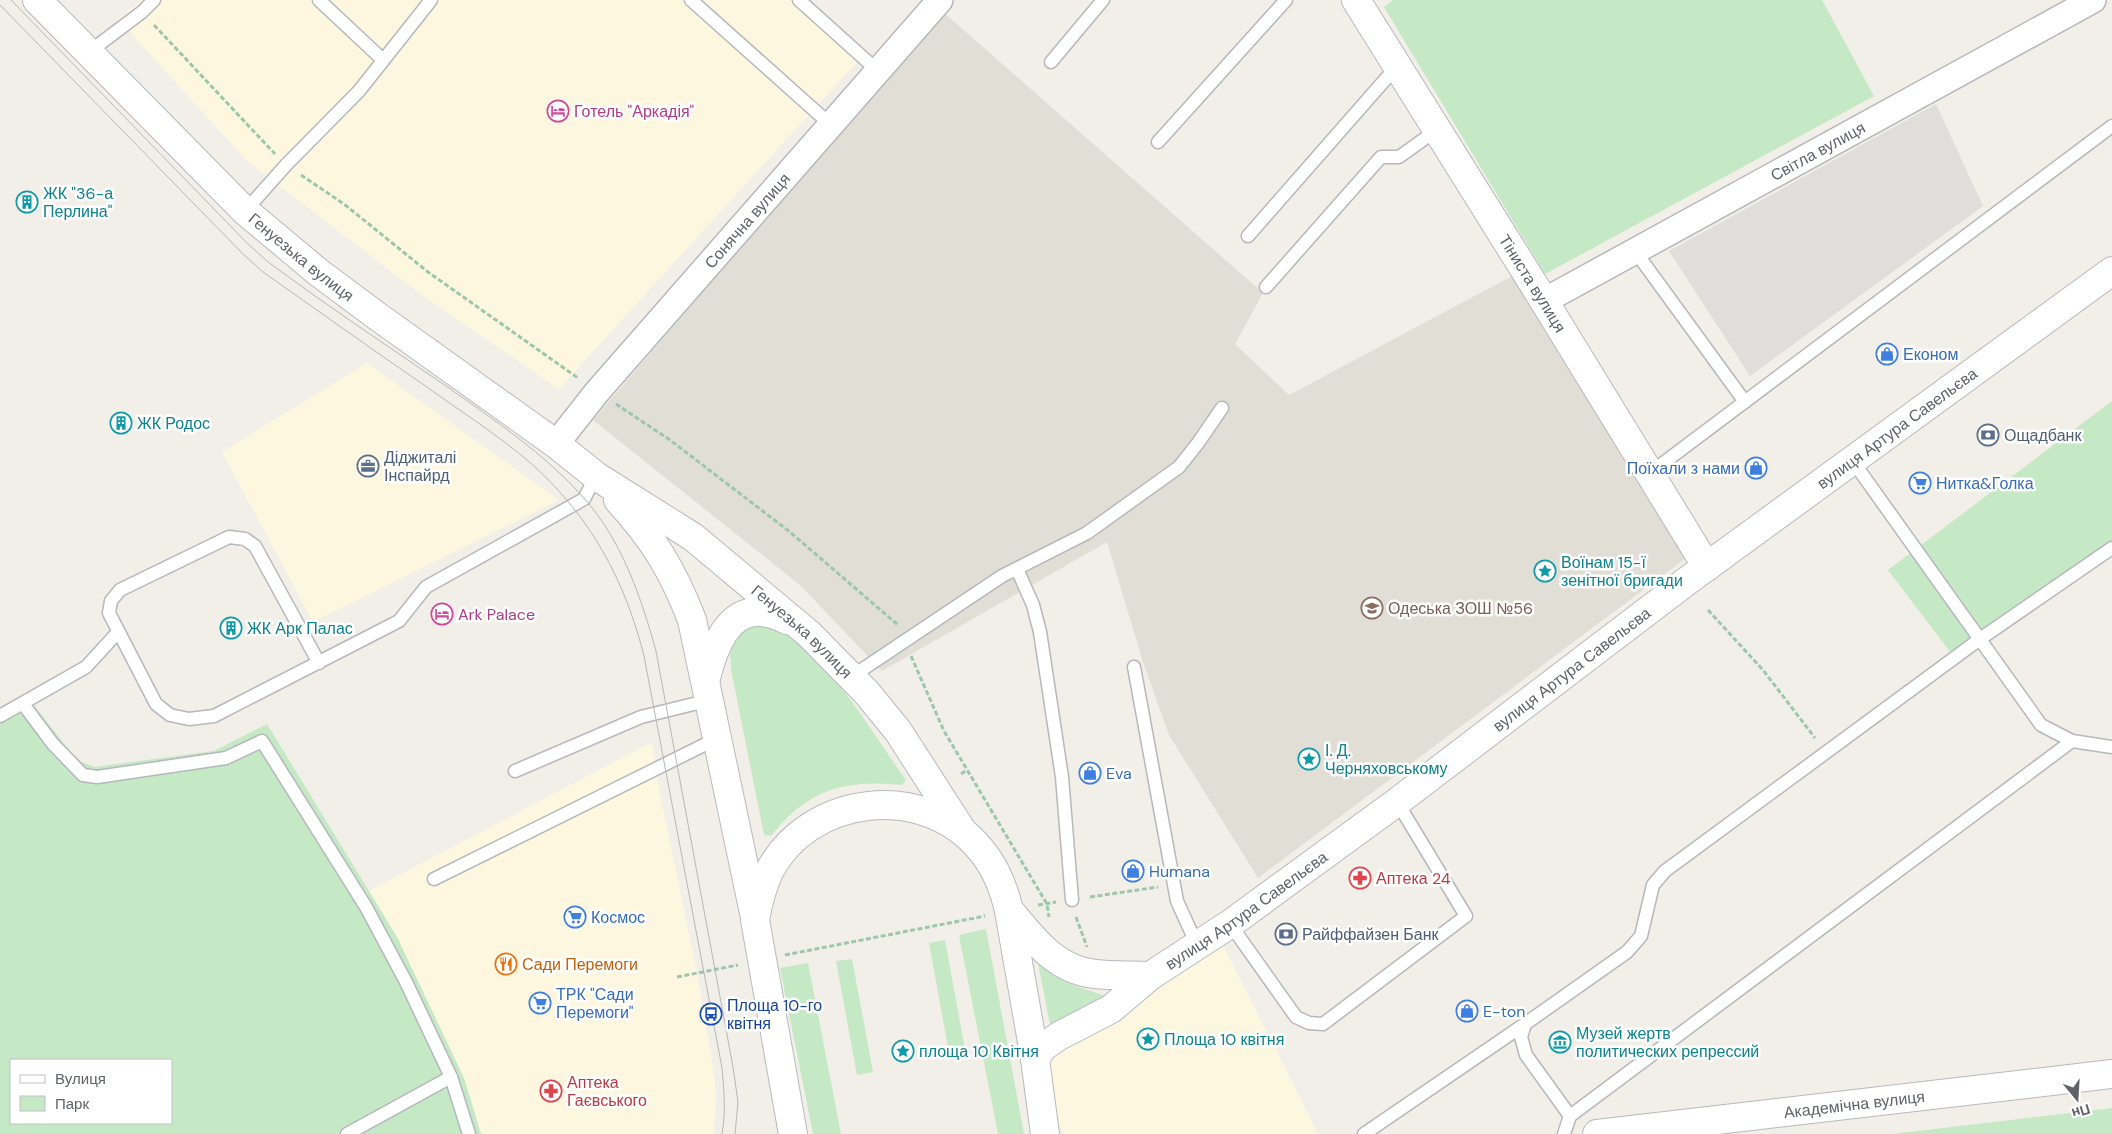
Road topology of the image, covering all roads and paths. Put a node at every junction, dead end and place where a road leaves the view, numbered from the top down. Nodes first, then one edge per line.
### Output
1 (37, 0) edge
2 (154, 0) edge
3 (319, 0) edge
4 (432, 0) edge
5 (691, 0) edge
6 (798, 0) edge
7 (940, 0) edge
8 (1103, 0) edge
9 (1286, 0) edge
10 (1356, 0) edge
11 (2093, 0) edge
12 (142, 12) junction
13 (89, 52) junction
14 (383, 60) junction
15 (1051, 62) dead end
16 (1398, 65) junction
17 (878, 71) junction
18 (831, 125) junction
19 (2112, 126) edge
20 (1438, 129) junction
21 (1158, 142) dead end
22 (286, 165) junction
23 (245, 211) junction
24 (1248, 236) dead end
25 (1635, 251) junction
26 (2112, 271) edge
27 (1266, 287) dead end
28 (1544, 301) junction
29 (597, 392) junction
30 (1744, 402) junction
31 (1222, 408) dead end
32 (556, 444) junction
33 (1852, 460) junction
34 (1650, 473) junction
35 (596, 476) junction
36 (2112, 548) edge
37 (1707, 566) junction
38 (1017, 568) junction
39 (1708, 610) dead end
40 (118, 632) junction
41 (808, 634) junction
42 (1980, 639) junction
43 (904, 640) junction
44 (319, 663) junction
45 (1134, 668) dead end
46 (851, 677) junction
47 (708, 689) junction
48 (22, 704) junction
49 (0, 716) edge
50 (718, 738) junction
51 (2072, 741) junction
52 (2112, 747) edge
53 (1826, 753) junction
54 (967, 770) junction
55 (515, 771) dead end
56 (961, 774) dead end
57 (1397, 802) junction
58 (963, 832) junction
59 (434, 879) dead end
60 (1174, 884) junction
61 (1072, 900) junction
62 (1046, 904) junction
63 (1010, 911) junction
64 (755, 920) junction
65 (1051, 923) dead end
66 (1230, 924) junction
67 (1197, 945) junction
68 (1090, 956) dead end
69 (762, 960) junction
70 (1150, 976) junction
71 (677, 977) dead end
72 (1525, 1024) junction
73 (1035, 1059) junction
74 (2112, 1074) edge
75 (451, 1077) junction
76 (1570, 1116) junction
77 (1048, 1130) edge
78 (347, 1134) edge
79 (469, 1134) edge
80 (793, 1134) edge
81 (1364, 1134) edge
82 (1564, 1134) edge
83 (1597, 1134) edge

1 - 13 main road, Генуезька вулиця
2 - 12 lane
3 - 14 lane
4 - 14 lane
5 - 18 lane
6 - 17 lane
7 - 17 street, Сонячна вулиця
8 - 15 lane
9 - 21 lane
10 - 16 main road, Тіниста вулиця
11 - 25 street, Світла вулиця
12 - 13 lane
12 - 22 path
13 - 23 main road, Генуезька вулиця
14 - 22 lane
16 - 20 main road, Тіниста вулиця
16 - 24 lane
17 - 18 street, Сонячна вулиця
18 - 29 street, Сонячна вулиця
19 - 30 lane
20 - 27 lane
20 - 28 main road, Тіниста вулиця
22 - 23 lane
22 - 29 path
23 - 32 main road, Генуезька вулиця
25 - 28 street, Світла вулиця
25 - 30 lane
26 - 33 main road, вулиця Артура Савельєва
28 - 34 main road, Тіниста вулиця
29 - 32 street, Сонячна вулиця
29 - 43 path
30 - 34 lane
31 - 38 lane
32 - 35 main road, Генуезька вулиця
33 - 37 main road, вулиця Артура Савельєва
33 - 42 lane
34 - 37 main road, Тіниста вулиця
35 - 41 main road, Генуезька вулиця
35 - 44 lane
35 - 47 main road, Генуезька вулиця
36 - 42 lane
37 - 57 main road, вулиця Артура Савельєва
38 - 43 lane
38 - 61 lane
39 - 53 path
40 - 44 lane
40 - 44 lane
40 - 48 lane
41 - 46 main road, Генуезька вулиця
41 - 47 main road
42 - 51 lane
42 - 53 lane
43 - 46 lane
43 - 54 path
45 - 60 lane
46 - 58 main road, Генуезька вулиця
47 - 50 main road, Генуезька вулиця
47 - 55 lane
48 - 49 lane
48 - 75 lane
50 - 59 lane
50 - 64 main road, Генуезька вулиця
51 - 52 lane
51 - 76 lane
53 - 72 lane
54 - 56 path
54 - 62 path
57 - 66 main road, вулиця Артура Савельєва
57 - 66 lane
58 - 63 main road
58 - 64 main road
60 - 61 path
60 - 67 lane
61 - 68 path
62 - 63 path
62 - 65 path
63 - 69 path
63 - 70 main road, вулиця Артура Савельєва
63 - 73 main road
64 - 69 main road
66 - 67 main road, вулиця Артура Савельєва
67 - 70 main road, вулиця Артура Савельєва
69 - 71 path
69 - 80 main road
70 - 73 main road, вулиця Артура Савельєва
72 - 76 lane
72 - 81 lane
73 - 77 main road
74 - 83 main road, Академічна вулиця
75 - 78 lane
75 - 79 lane
76 - 82 lane

